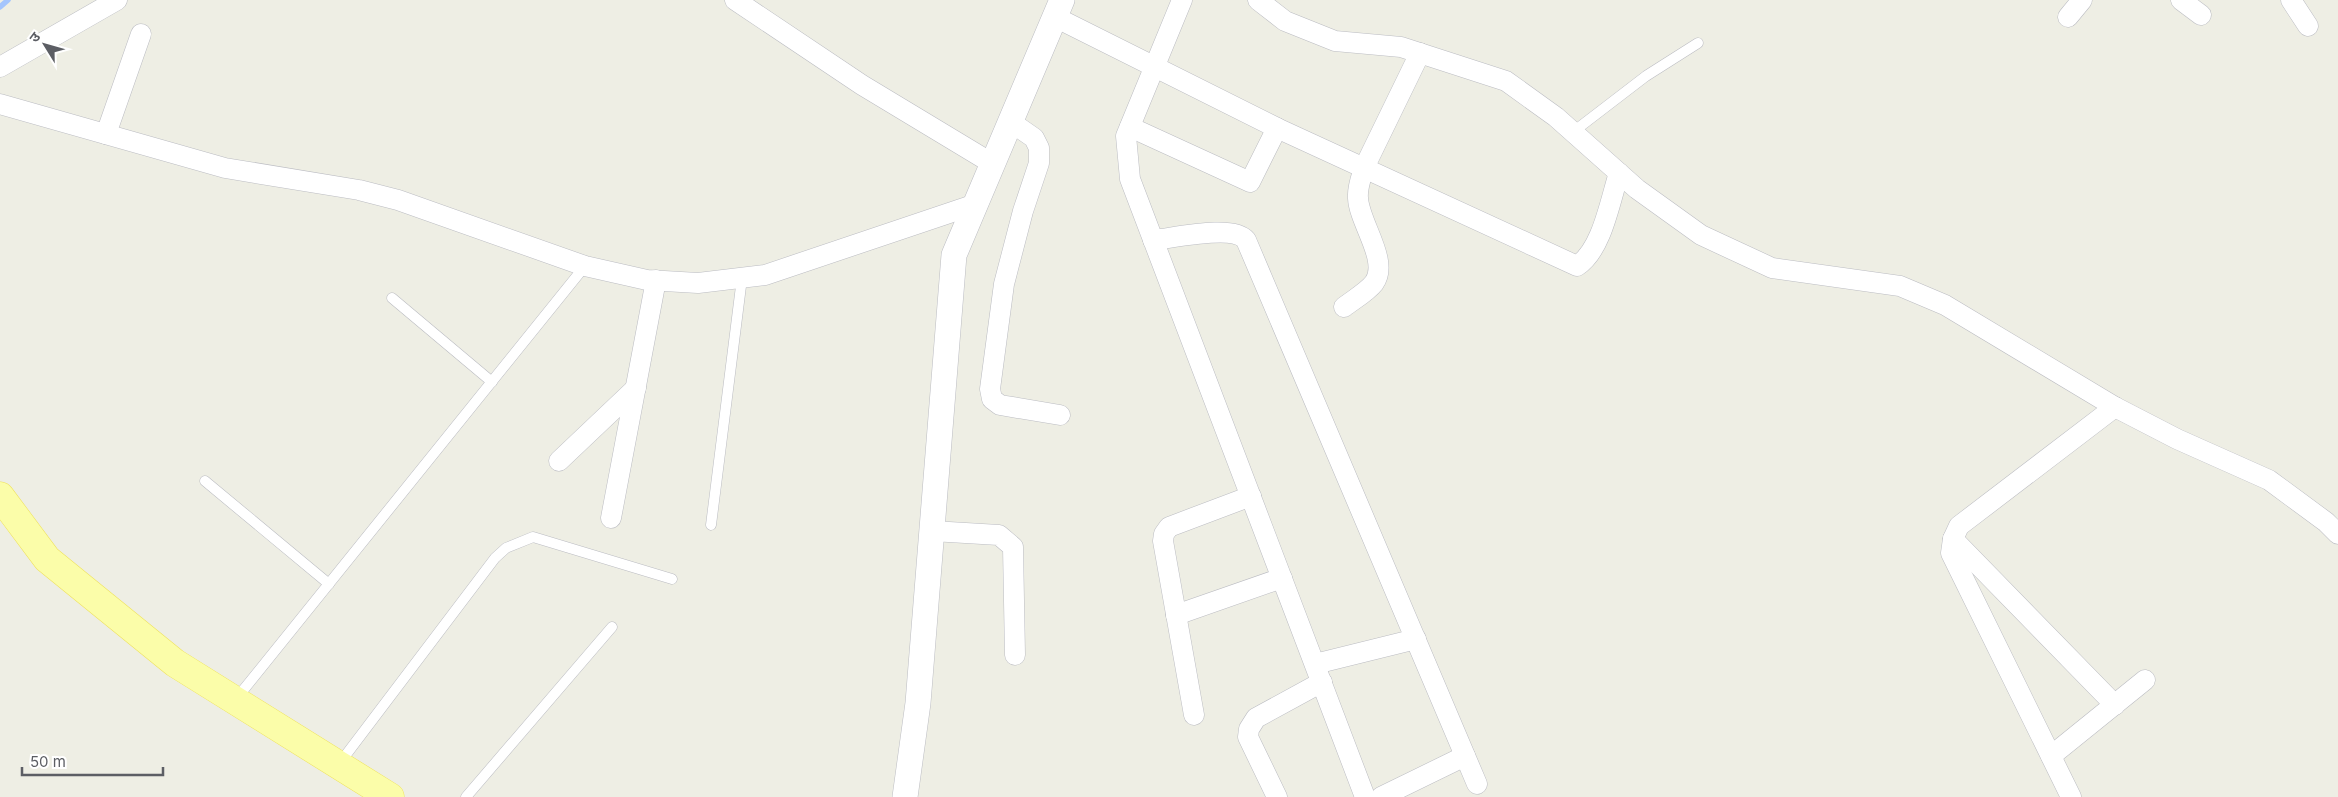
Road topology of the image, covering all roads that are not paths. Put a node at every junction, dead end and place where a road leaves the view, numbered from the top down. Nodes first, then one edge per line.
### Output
1 (117, 0) edge
2 (735, 0) edge
3 (1182, 0) edge
4 (1258, 0) edge
5 (2082, 0) edge
6 (2181, 0) edge
7 (2291, 0) edge
8 (1058, 8) edge
9 (2201, 15) dead end
10 (2068, 17) dead end
11 (2308, 26) dead end
12 (141, 34) dead end
13 (1698, 42) dead end
14 (1420, 53) junction
15 (1155, 66) junction
16 (0, 67) edge
17 (0, 104) edge
18 (1010, 122) junction
19 (1130, 127) junction
20 (1277, 128) junction
21 (1573, 132) junction
22 (106, 134) junction
23 (992, 164) junction
24 (1364, 168) junction
25 (1619, 173) junction
26 (976, 204) junction
27 (1153, 240) junction
28 (585, 266) junction
29 (742, 278) junction
30 (656, 280) junction
31 (392, 298) dead end
32 (1344, 307) dead end
33 (492, 382) junction
34 (636, 388) junction
35 (2115, 406) junction
36 (1060, 415) dead end
37 (560, 460) dead end
38 (205, 481) dead end
39 (0, 496) edge
40 (1251, 496) junction
41 (611, 518) dead end
42 (711, 525) dead end
43 (932, 531) junction
44 (2338, 534) edge
45 (1953, 539) junction
46 (1282, 578) junction
47 (672, 579) dead end
48 (329, 584) junction
49 (1176, 615) junction
50 (612, 627) dead end
51 (1416, 639) junction
52 (1014, 655) dead end
53 (1318, 673) junction
54 (2145, 680) dead end
55 (235, 700) junction
56 (2115, 705) junction
57 (1194, 715) dead end
58 (1465, 756) junction
59 (2051, 756) junction
60 (338, 764) junction
61 (1477, 784) dead end
62 (390, 797) edge
63 (466, 797) edge
64 (905, 797) edge
65 (1278, 797) edge
66 (1365, 797) edge
67 (1381, 797) edge
68 (2071, 797) edge

1 - 16 street
2 - 23 street
3 - 15 street
4 - 14 street
5 - 10 street
6 - 9 street
7 - 11 street
8 - 15 street
8 - 18 street
12 - 22 street
13 - 21 lane
14 - 21 street
14 - 24 street
15 - 19 street
15 - 20 street
17 - 22 street
18 - 23 street
18 - 36 street
19 - 20 street
19 - 27 street
20 - 24 street
21 - 25 street
22 - 28 street
23 - 26 street
24 - 25 street
24 - 32 street
25 - 35 street
26 - 29 street
26 - 43 street
27 - 40 street
27 - 51 street
28 - 30 street
28 - 33 lane
29 - 30 street
29 - 42 lane
30 - 34 street
31 - 33 lane
33 - 48 lane
34 - 37 street
34 - 41 street
35 - 44 street
35 - 45 street
38 - 48 lane
39 - 55 main road
40 - 46 street
40 - 49 street
43 - 52 street
43 - 64 street
45 - 56 street
45 - 59 street
46 - 49 street
46 - 53 street
47 - 60 lane
48 - 55 lane
49 - 57 street
50 - 63 lane
51 - 53 street
51 - 58 street
53 - 65 street
53 - 66 street
54 - 56 street
55 - 60 main road
56 - 59 street
58 - 61 street
58 - 67 street
59 - 68 street
60 - 62 main road

